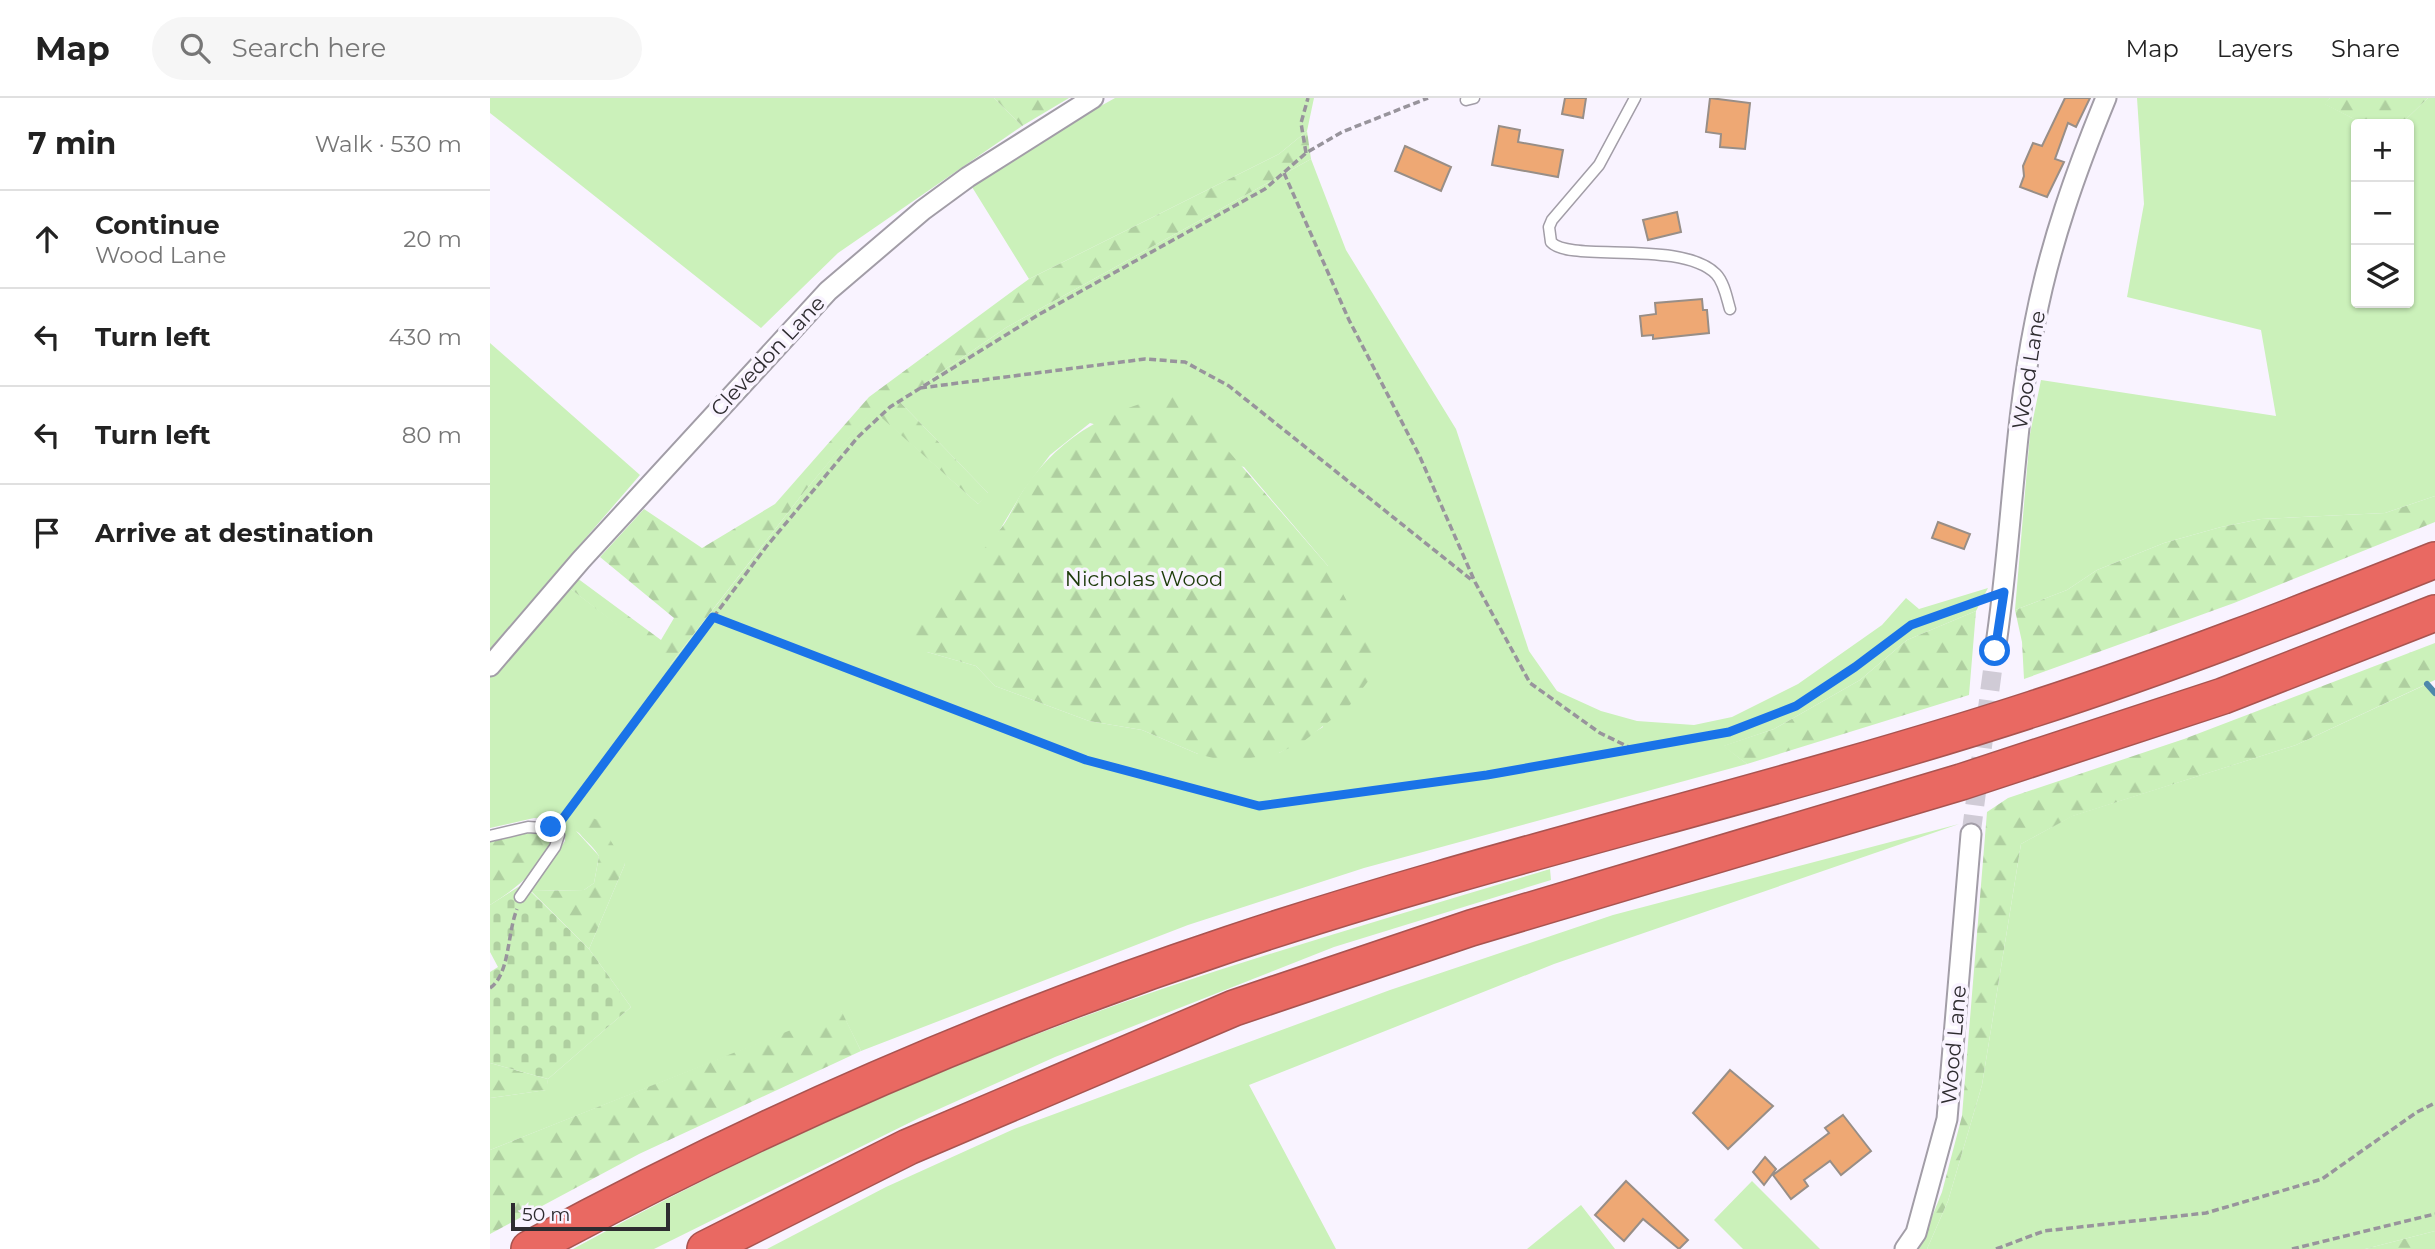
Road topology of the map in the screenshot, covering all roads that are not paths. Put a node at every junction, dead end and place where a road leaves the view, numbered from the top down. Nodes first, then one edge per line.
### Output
1 (1093, 98) edge
2 (1635, 98) edge
3 (2106, 98) edge
4 (1730, 309) dead end
5 (2435, 560) edge
6 (2435, 613) edge
7 (1995, 651) tunnel mouth
8 (490, 666) edge
9 (1971, 834) tunnel mouth
10 (490, 836) edge
11 (520, 897) road end
12 (529, 1249) edge
13 (705, 1249) edge
14 (1905, 1249) edge

1 - 8 street, Clevedon Lane
2 - 4 lane
3 - 7 street, Wood Lane
5 - 12 highway
6 - 13 highway
9 - 14 street, Wood Lane
10 - 11 lane

